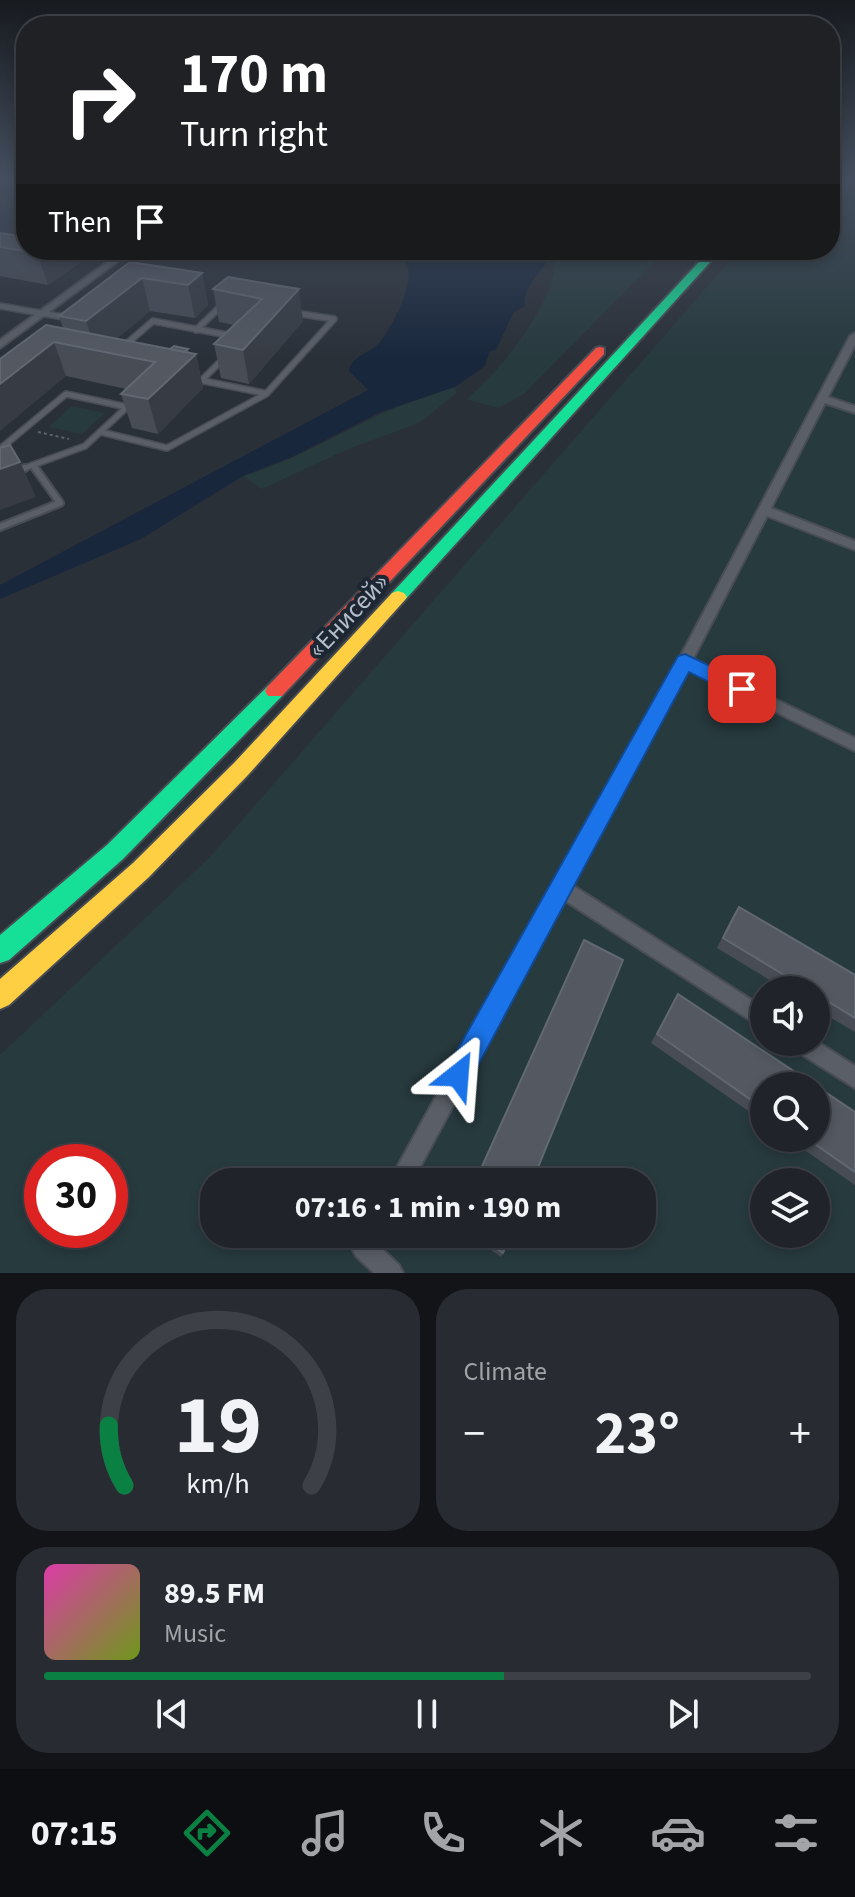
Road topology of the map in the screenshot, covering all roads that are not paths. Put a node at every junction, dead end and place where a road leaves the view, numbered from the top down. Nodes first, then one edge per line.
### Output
1 (115, 260) edge
2 (687, 260) edge
3 (707, 260) edge
4 (211, 299) edge
5 (0, 306) edge
6 (288, 312) edge
7 (43, 313) junction
8 (64, 329) edge
9 (196, 330) junction
10 (855, 336) edge
11 (243, 338) edge
12 (0, 345) edge
13 (233, 349) edge
14 (118, 352) edge
15 (187, 378) edge
16 (201, 381) junction
17 (266, 394) junction
18 (823, 399) junction
19 (855, 410) edge
20 (101, 432) junction
21 (0, 449) edge
22 (33, 465) junction
23 (0, 477) edge
24 (764, 510) junction
25 (0, 527) edge
26 (855, 546) edge
27 (685, 661) junction
28 (855, 745) edge
29 (560, 887) junction
30 (0, 951) edge
31 (0, 996) edge
32 (750, 1010) edge
33 (821, 1056) edge
34 (855, 1078) edge
35 (408, 1168) edge
36 (364, 1248) edge
37 (391, 1273) edge

1 - 7 street
2 - 30 highway, «Енисей»
3 - 31 highway, «Енисей»
4 - 9 lane
5 - 7 lane
6 - 17 lane
7 - 8 lane
7 - 12 street
9 - 11 lane
9 - 14 lane
10 - 18 street
13 - 16 lane
15 - 16 lane
16 - 17 lane
17 - 20 lane
18 - 19 street
18 - 24 street
20 - 21 lane
20 - 22 lane
22 - 23 lane
22 - 25 lane
24 - 26 street
24 - 27 street
27 - 28 street
27 - 29 street
29 - 32 street
29 - 35 street
33 - 34 street
36 - 37 street

